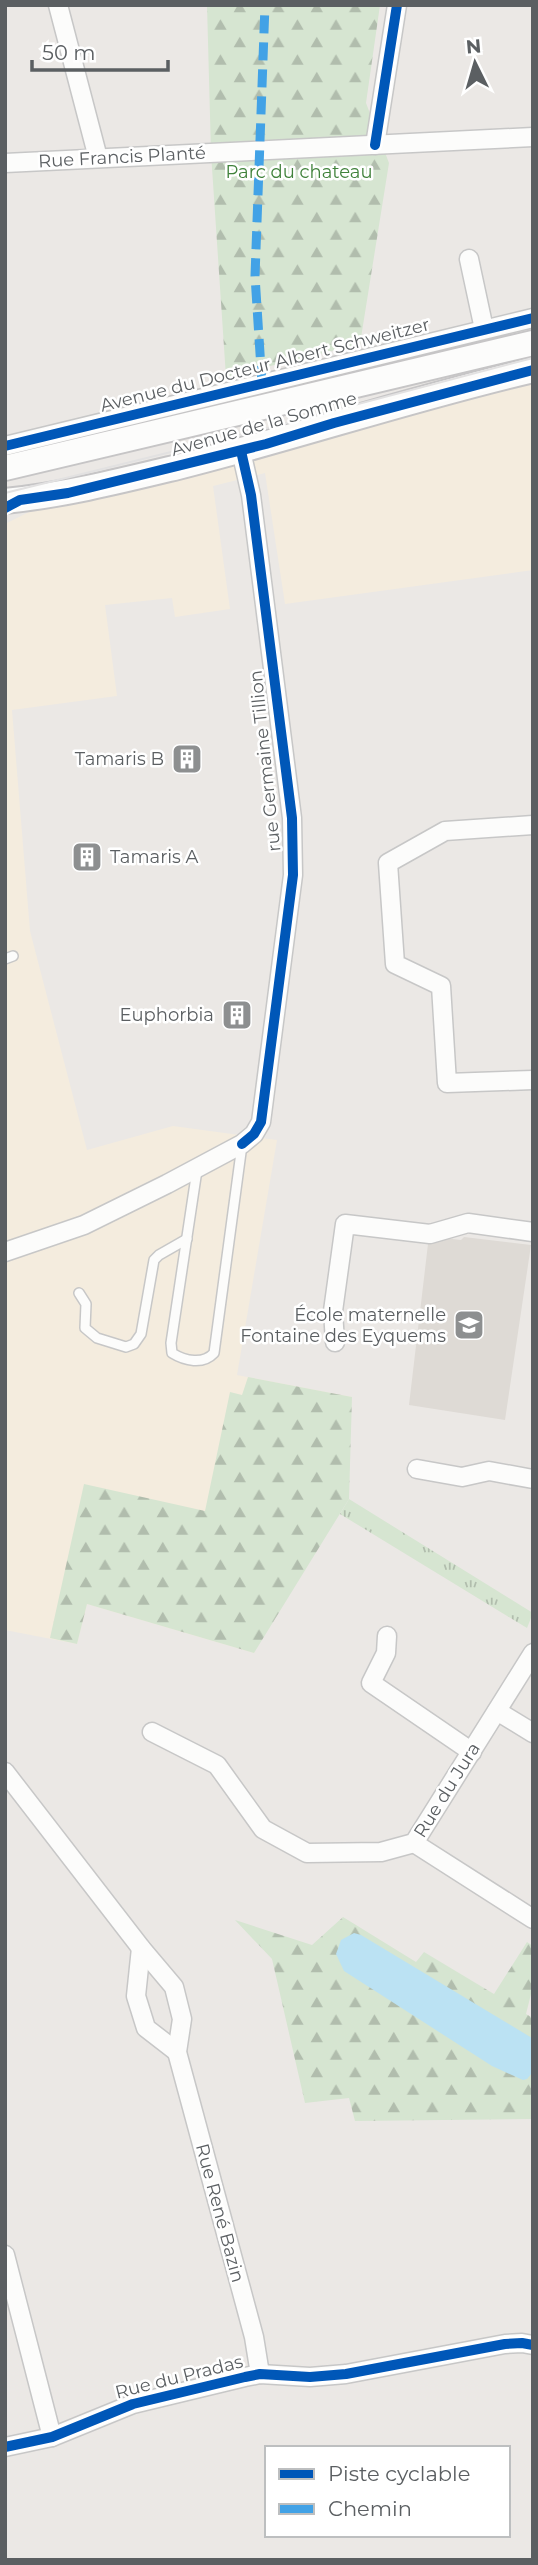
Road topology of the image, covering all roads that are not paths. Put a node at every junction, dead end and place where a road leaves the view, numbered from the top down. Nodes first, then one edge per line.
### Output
1 (58, 5) edge
2 (397, 5) edge
3 (533, 138) edge
4 (376, 145) junction
5 (98, 158) junction
6 (5, 163) edge
7 (469, 259) dead end
8 (533, 318) edge
9 (484, 329) junction
10 (533, 343) edge
11 (533, 370) edge
12 (213, 418) junction
13 (5, 446) edge
14 (241, 451) junction
15 (5, 468) edge
16 (9, 498) edge
17 (533, 825) edge
18 (533, 1080) edge
19 (242, 1144) junction
20 (197, 1168) junction
21 (533, 1232) edge
22 (187, 1239) junction
23 (5, 1251) edge
24 (79, 1293) dead end
25 (335, 1342) dead end
26 (416, 1469) dead end
27 (533, 1479) edge
28 (387, 1636) dead end
29 (533, 1653) edge
30 (497, 1711) junction
31 (152, 1732) dead end
32 (533, 1733) edge
33 (472, 1752) junction
34 (5, 1772) edge
35 (414, 1843) junction
36 (533, 1919) edge
37 (141, 1948) junction
38 (177, 2052) junction
39 (5, 2255) edge
40 (533, 2345) edge
41 (260, 2374) junction
42 (52, 2437) junction
43 (5, 2447) edge

1 - 5 street
2 - 4 street
3 - 4 street, Rue Francis Planté
4 - 5 street, Rue Francis Planté
5 - 6 street, Rue Francis Planté
7 - 9 street
8 - 9 street, Avenue du Docteur Albert Schweitzer
9 - 13 street, Avenue du Docteur Albert Schweitzer
10 - 12 main road, Avenue de la Somme
11 - 14 main road, Avenue de la Somme
12 - 15 main road, Avenue de la Somme
12 - 16 main road, Avenue de la Somme
14 - 16 main road, Avenue de la Somme
14 - 19 street, rue Germaine Tillion
17 - 18 street
19 - 20 street
19 - 22 lane
20 - 22 lane
20 - 23 street
21 - 25 street
22 - 24 lane
26 - 27 street
28 - 33 street
29 - 30 street, Rue du Jura
30 - 32 street
30 - 33 street, Rue du Jura
31 - 35 street, Rue du Jura
33 - 35 street, Rue du Jura
34 - 37 street, Rue René Bazin
35 - 36 street
37 - 38 street, Rue René Bazin
37 - 38 street
38 - 41 street, Rue René Bazin
39 - 42 street
40 - 41 street, Rue du Pradas
41 - 42 street, Rue du Pradas
42 - 43 street, Rue du Pradas

